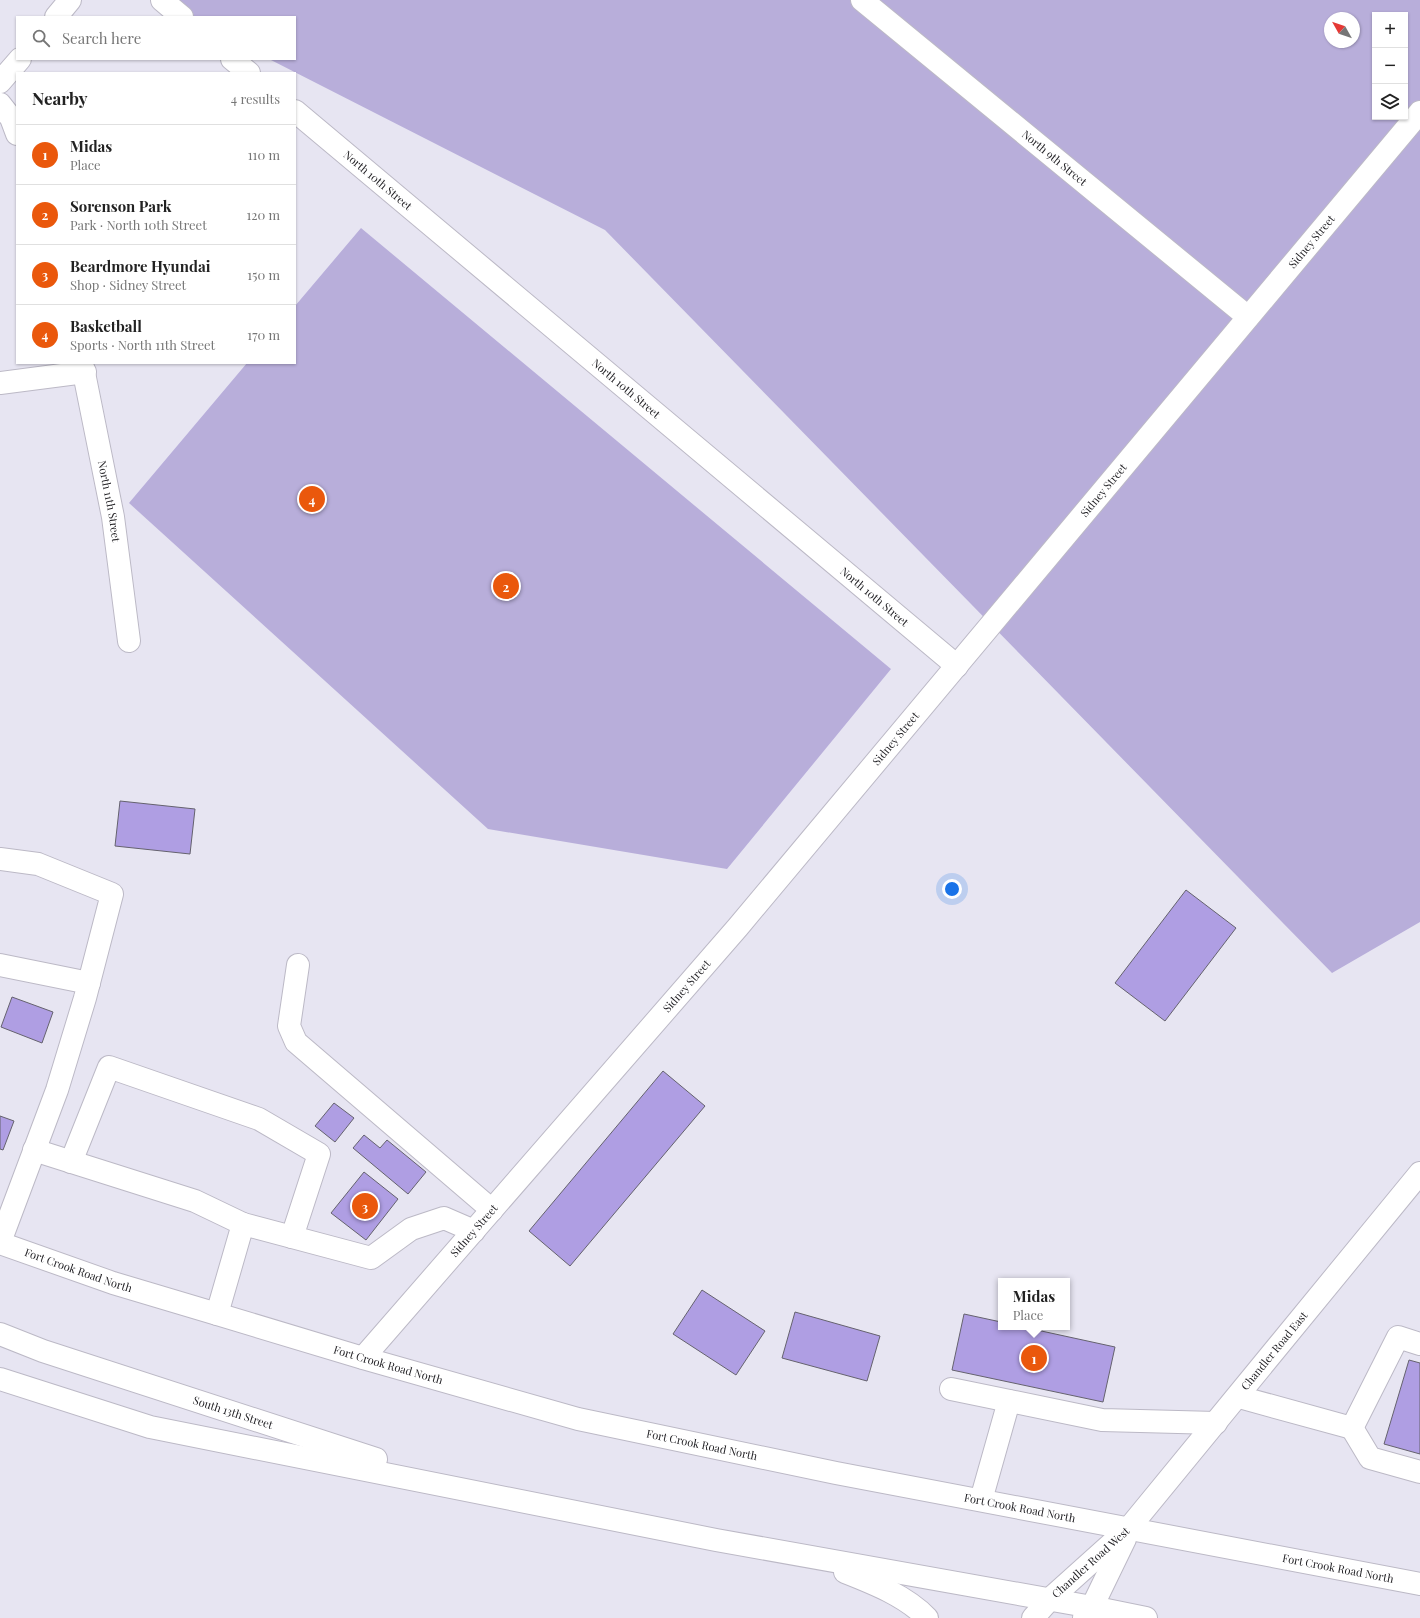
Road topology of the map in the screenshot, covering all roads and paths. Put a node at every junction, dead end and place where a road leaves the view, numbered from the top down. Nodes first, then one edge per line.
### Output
1 (70, 0) edge
2 (162, 0) edge
3 (862, 0) edge
4 (57, 16) edge
5 (181, 16) edge
6 (19, 60) edge
7 (233, 60) edge
8 (248, 72) edge
9 (0, 82) edge
10 (0, 104) edge
11 (296, 112) edge
12 (1420, 112) edge
13 (16, 132) edge
14 (1248, 317) junction
15 (84, 368) edge
16 (0, 383) edge
17 (129, 641) dead end
18 (957, 666) junction
19 (0, 859) edge
20 (0, 965) edge
21 (298, 965) dead end
22 (89, 983) junction
23 (34, 1150) junction
24 (71, 1162) junction
25 (1420, 1173) edge
26 (492, 1210) junction
27 (243, 1224) junction
28 (474, 1231) junction
29 (292, 1237) junction
30 (0, 1243) edge
31 (217, 1314) junction
32 (0, 1334) edge
33 (1420, 1344) edge
34 (363, 1358) junction
35 (0, 1379) edge
36 (951, 1389) dead end
37 (1238, 1397) junction
38 (1010, 1402) junction
39 (1216, 1423) junction
40 (1352, 1428) junction
41 (1420, 1472) edge
42 (466, 1489) junction
43 (981, 1500) junction
44 (1129, 1528) junction
45 (807, 1556) junction
46 (1420, 1584) edge
47 (1050, 1599) junction
48 (1088, 1612) edge
49 (927, 1618) edge
50 (1033, 1618) edge
51 (1146, 1618) edge

1 - 4 street
2 - 5 street
3 - 14 street, North 9th Street
6 - 9 street
7 - 8 street
10 - 13 street
11 - 18 street, North 10th Street
12 - 14 street, Sidney Street
14 - 18 street, Sidney Street
15 - 16 street
15 - 17 street, North 11th Street
18 - 26 street, Sidney Street
19 - 22 street
20 - 22 street
21 - 26 street
22 - 23 street
23 - 24 street
23 - 30 street
24 - 27 street
24 - 29 street
25 - 37 street, Chandler Road East
26 - 28 street, Sidney Street
27 - 29 street
27 - 31 street
28 - 29 street
28 - 34 street, Sidney Street
30 - 31 street, Fort Crook Road North
31 - 34 street, Fort Crook Road North
32 - 42 street, South 13th Street
33 - 40 street
34 - 43 street, Fort Crook Road North
35 - 42 street
36 - 38 street
37 - 39 street, Chandler Road East
37 - 40 street
38 - 39 street
38 - 43 street
39 - 44 street, Chandler Road East
40 - 41 street
42 - 45 street
43 - 44 street, Fort Crook Road North
44 - 46 street, Fort Crook Road North
44 - 47 street, Chandler Road West
44 - 48 street, Chandler Road West
45 - 47 street
45 - 49 street
47 - 48 street
47 - 50 street, Chandler Road West
48 - 51 street

